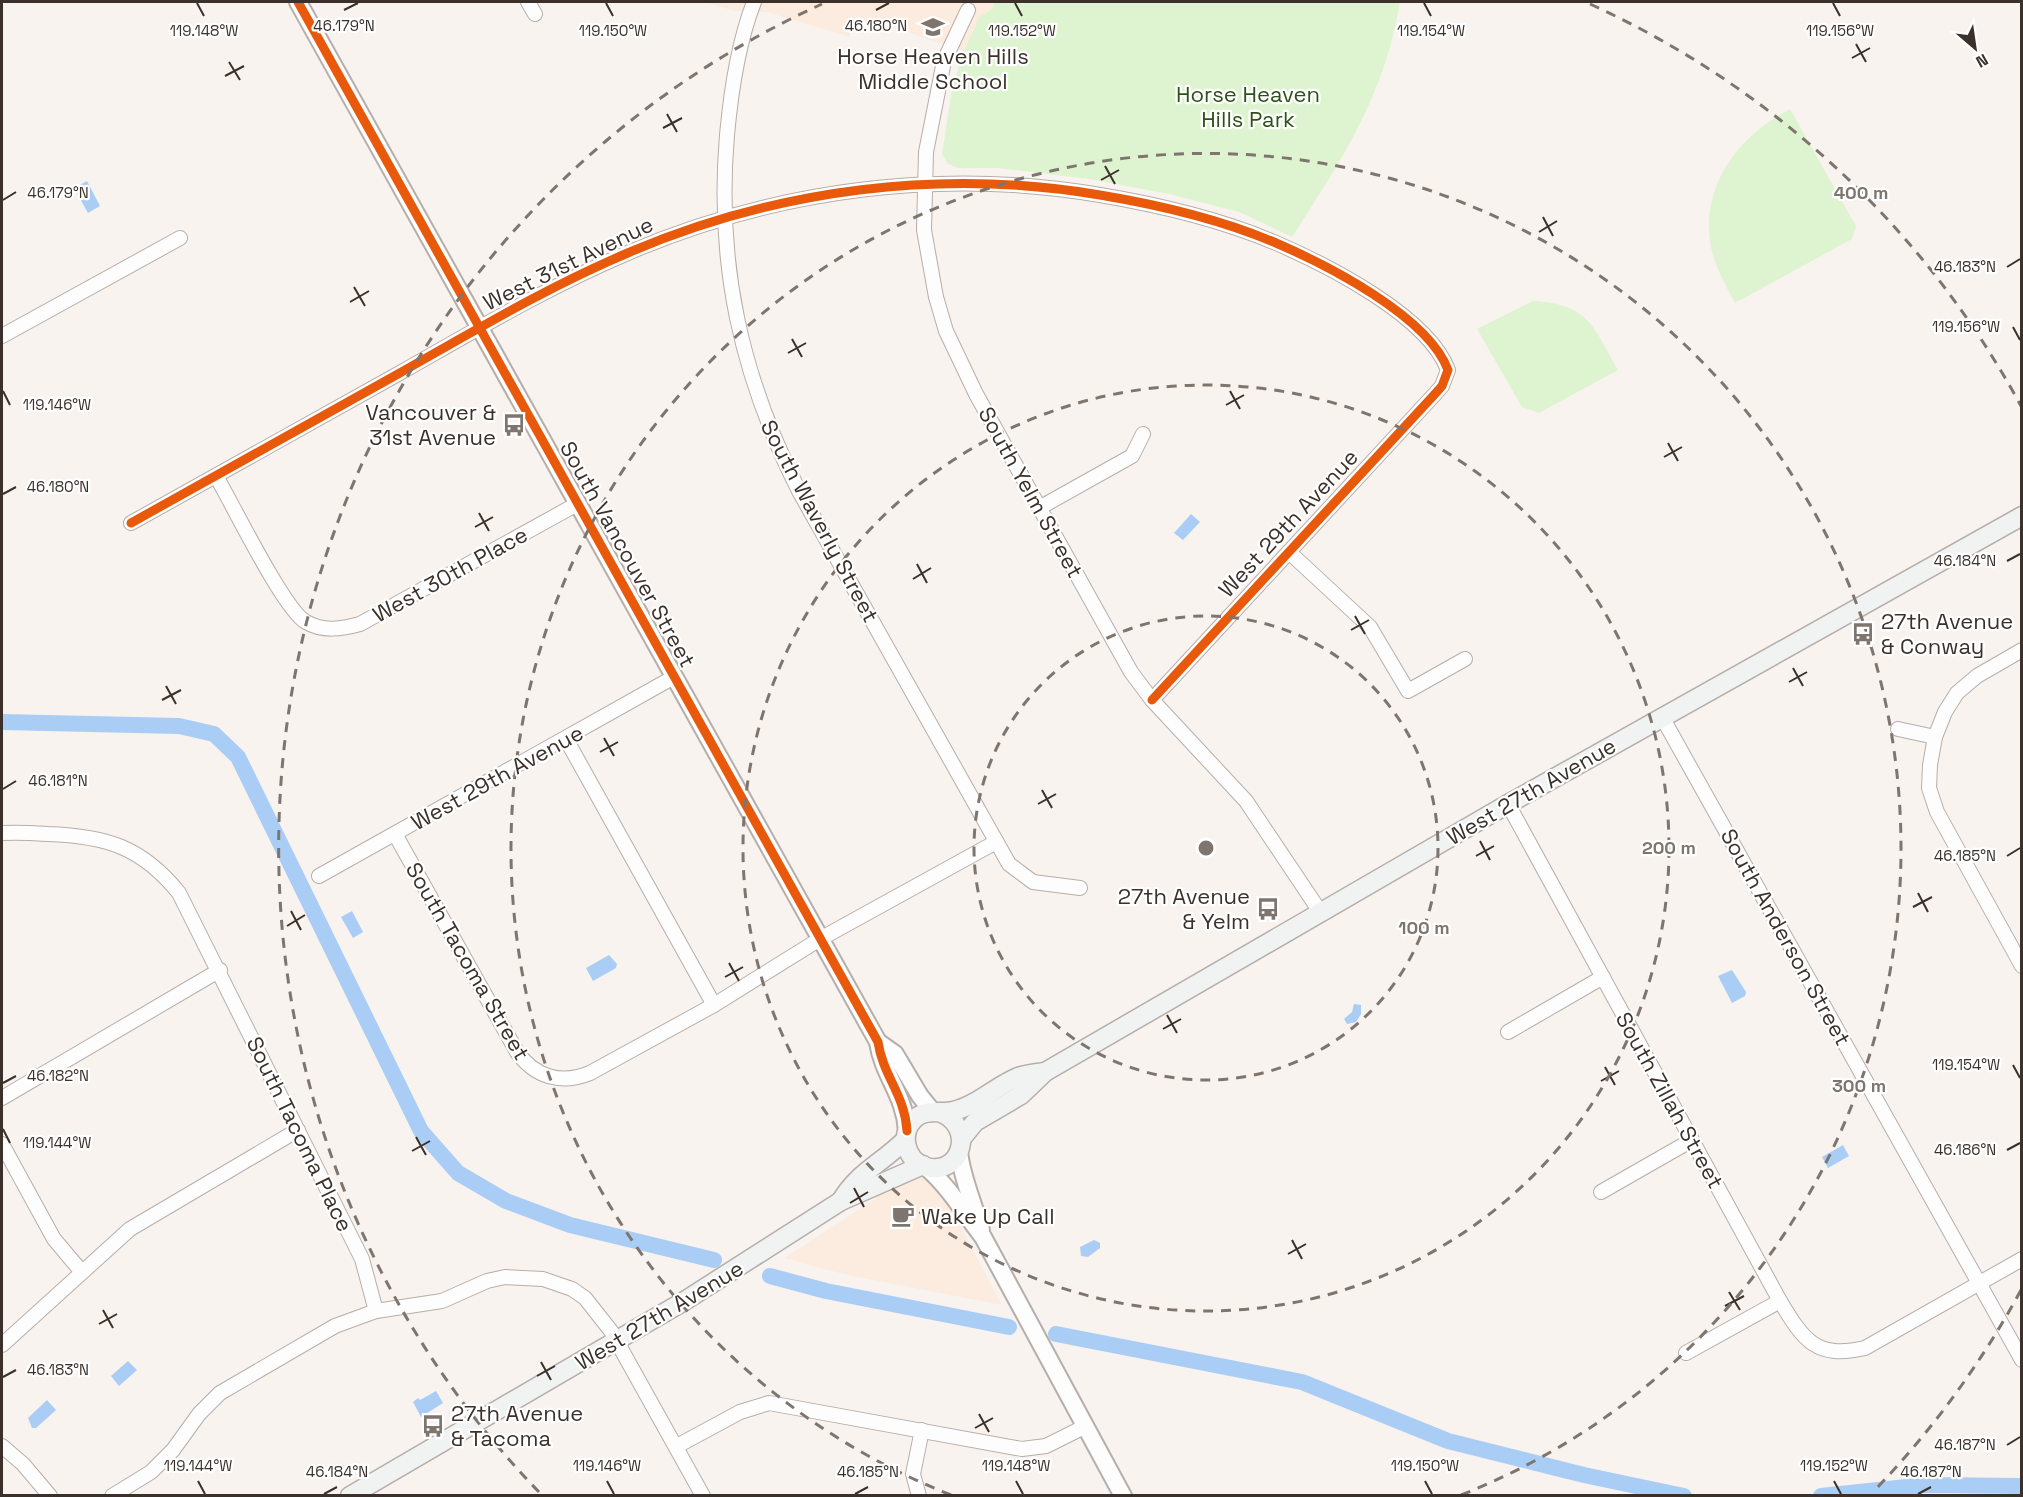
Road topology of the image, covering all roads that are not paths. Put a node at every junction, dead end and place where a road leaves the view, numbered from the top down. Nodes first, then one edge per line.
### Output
1 (298, 2) edge
2 (528, 2) edge
3 (754, 2) edge
4 (968, 9) dead end
5 (535, 14) dead end
6 (924, 183) junction
7 (723, 218) junction
8 (180, 238) dead end
9 (479, 328) junction
10 (2, 336) edge
11 (1143, 434) dead end
12 (216, 476) junction
13 (577, 504) junction
14 (1039, 508) junction
15 (2020, 520) edge
16 (130, 524) dead end
17 (1289, 552) junction
18 (2022, 650) edge
19 (1465, 659) dead end
20 (674, 677) junction
21 (1152, 700) junction
22 (1662, 717) junction
23 (1898, 729) dead end
24 (1935, 737) junction
25 (566, 739) junction
26 (1508, 804) junction
27 (2, 833) edge
28 (395, 834) junction
29 (996, 842) junction
30 (319, 876) dead end
31 (1080, 888) dead end
32 (1321, 913) junction
33 (820, 939) junction
34 (2022, 966) edge
35 (220, 970) junction
36 (1603, 978) junction
37 (714, 1005) junction
38 (1508, 1032) dead end
39 (878, 1042) junction
40 (1045, 1072) junction
41 (2, 1098) edge
42 (936, 1112) junction
43 (298, 1130) junction
44 (906, 1136) junction
45 (1692, 1140) junction
46 (2, 1143) edge
47 (960, 1145) junction
48 (925, 1167) junction
49 (1601, 1192) dead end
50 (841, 1201) junction
51 (983, 1237) junction
52 (2022, 1259) edge
53 (81, 1272) junction
54 (1980, 1282) junction
55 (1780, 1301) junction
56 (376, 1311) junction
57 (618, 1341) junction
58 (2, 1345) edge
59 (1686, 1353) dead end
60 (2022, 1360) edge
61 (1086, 1426) junction
62 (922, 1430) junction
63 (2, 1446) edge
64 (677, 1446) junction
65 (50, 1496) edge
66 (112, 1496) edge
67 (350, 1496) edge
68 (704, 1496) edge
69 (919, 1496) edge
70 (1123, 1496) edge

1 - 9 street, South Vancouver Street
2 - 5 street
3 - 7 street, South Waverly Street
4 - 6 street, South Yelm Street
6 - 7 street, West 31st Avenue
6 - 14 street, South Yelm Street
6 - 17 street, West 29th Avenue
7 - 9 street, West 31st Avenue
7 - 29 street, South Waverly Street
8 - 10 street
9 - 12 street, West 31st Avenue
9 - 13 street, South Vancouver Street
11 - 14 street
12 - 13 street, West 30th Place
12 - 16 street, West 31st Avenue
13 - 20 street, South Vancouver Street
14 - 21 street, South Yelm Street
15 - 22 main road, West 27th Avenue
17 - 19 street
17 - 21 street, West 29th Avenue
18 - 24 street
20 - 25 street, West 29th Avenue
20 - 33 street, South Vancouver Street
21 - 32 street, South Yelm Street
22 - 26 main road, West 27th Avenue
22 - 54 street, South Anderson Street
23 - 24 street
24 - 34 street
25 - 28 street, West 29th Avenue
25 - 37 street
26 - 32 main road, West 27th Avenue
26 - 36 street, South Zillah Street
27 - 35 street, South Tacoma Place
28 - 30 street, West 29th Avenue
28 - 37 street, South Tacoma Street
29 - 31 street, South Waverly Street
29 - 33 street
32 - 40 main road, West 27th Avenue
33 - 37 street
33 - 39 street, South Vancouver Street
35 - 41 street
35 - 43 street, South Tacoma Place
36 - 38 street
36 - 45 street, South Zillah Street
39 - 42 street, South Vancouver Street
39 - 44 street, South Vancouver Street
40 - 42 main road, West 27th Avenue
40 - 47 main road, West 27th Avenue
42 - 44 main road, West 27th Avenue
42 - 47 main road
43 - 53 street
43 - 56 street, South Tacoma Place
44 - 48 main road
44 - 50 main road, West 27th Avenue
45 - 49 street
45 - 55 street, South Zillah Street
46 - 53 street
47 - 48 main road, West 27th Avenue
47 - 51 street
48 - 50 main road, West 27th Avenue
48 - 51 street
50 - 57 main road, West 27th Avenue
51 - 61 street
52 - 54 street
53 - 58 street
54 - 55 street, South Zillah Street
54 - 60 street, South Anderson Street
55 - 59 street
56 - 57 street
56 - 66 street
57 - 64 street
57 - 67 main road, West 27th Avenue
61 - 62 street
61 - 70 street
62 - 64 street
62 - 69 street
63 - 65 street
64 - 68 street

